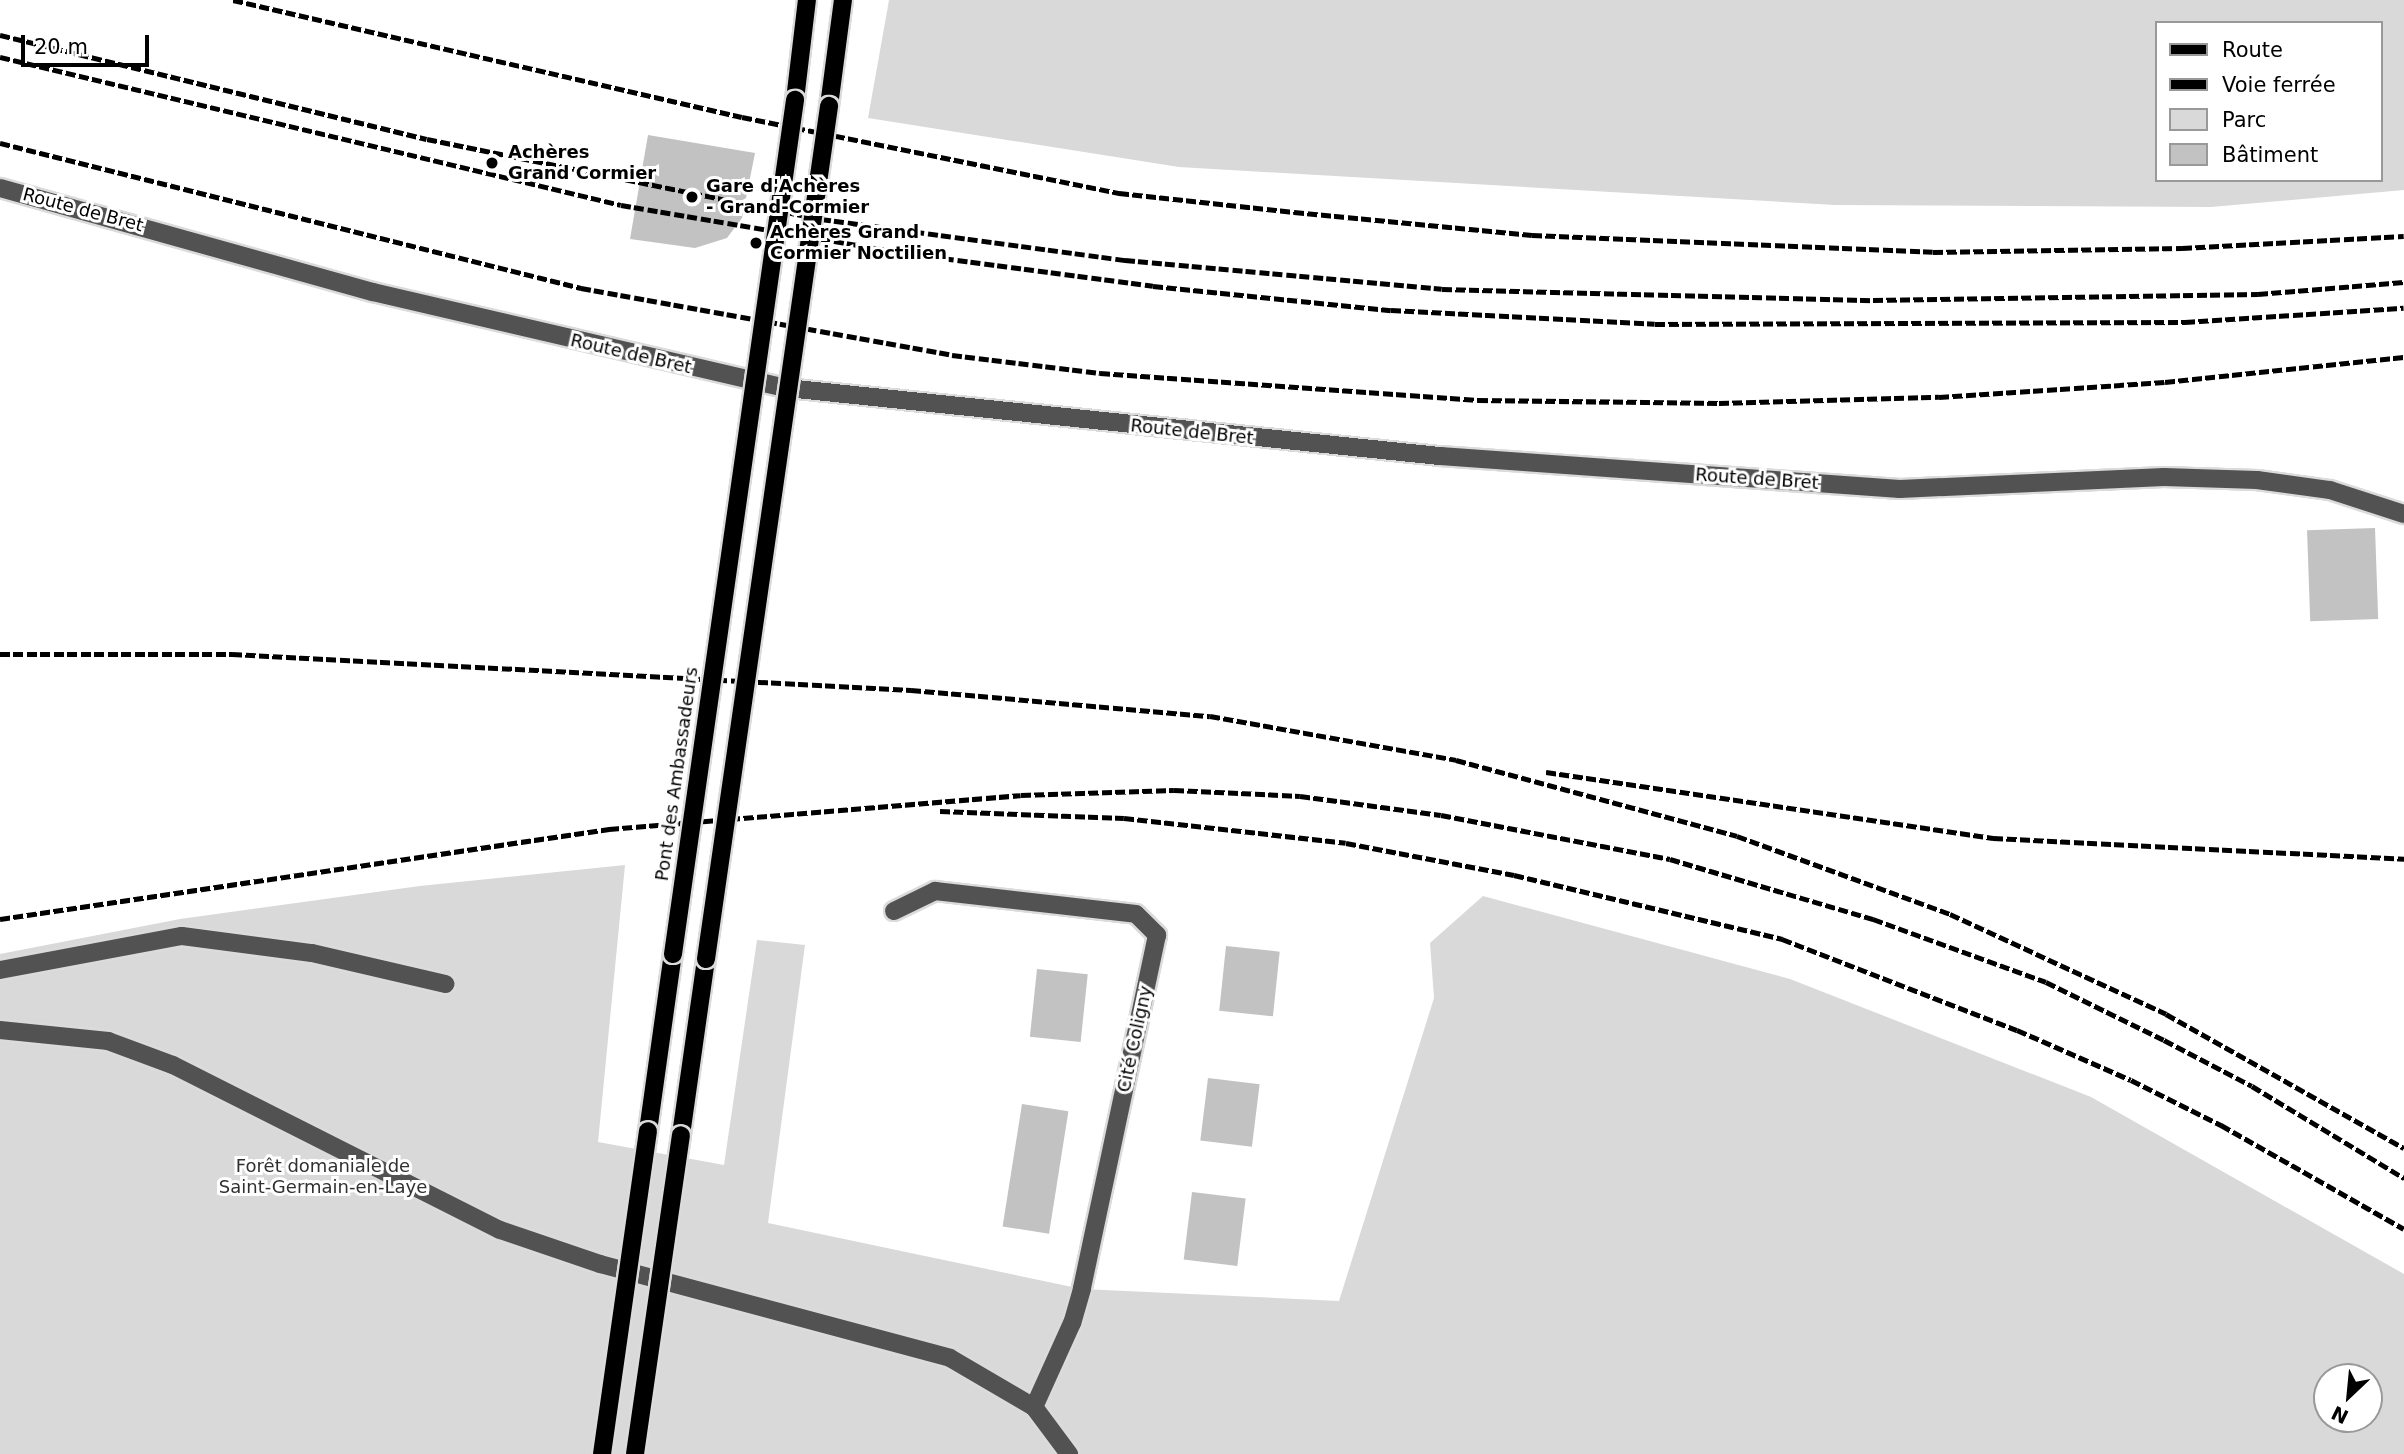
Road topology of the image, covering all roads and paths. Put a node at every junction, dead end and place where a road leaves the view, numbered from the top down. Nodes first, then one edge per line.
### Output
1 (807, 0) edge
2 (843, 0) edge
3 (0, 188) edge
4 (2404, 514) edge
5 (894, 911) dead end
6 (0, 970) edge
7 (445, 984) dead end
8 (0, 1030) edge
9 (1034, 1407) junction
10 (602, 1454) edge
11 (635, 1454) edge
12 (1069, 1454) edge

1 - 10 main road, Pont des Ambassadeurs, bridge
2 - 11 main road, bridge
3 - 4 street, Route de Bret
5 - 9 street, Cité Coligny
6 - 7 street
8 - 9 street
9 - 12 street

